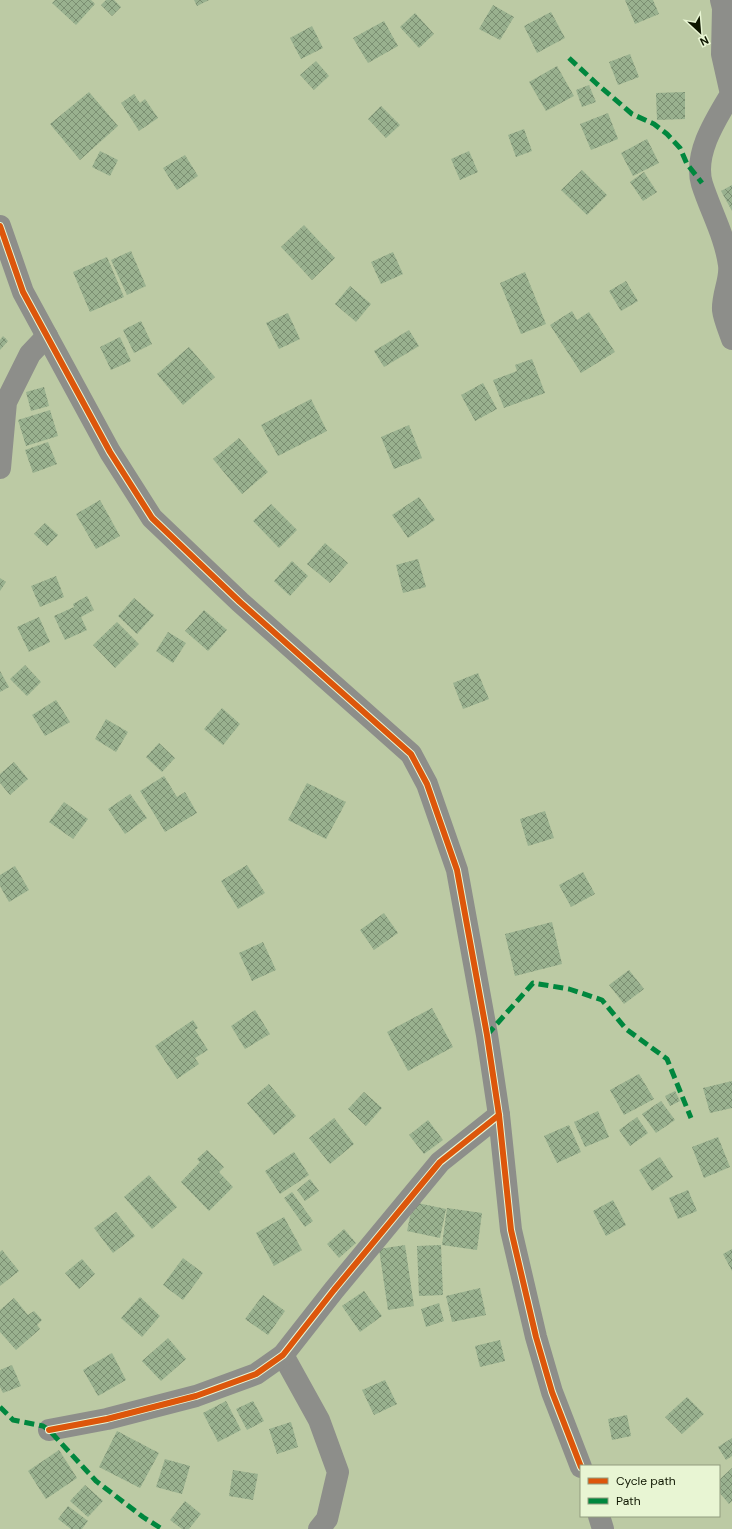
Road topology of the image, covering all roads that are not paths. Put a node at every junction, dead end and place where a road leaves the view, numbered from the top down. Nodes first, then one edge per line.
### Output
1 (722, 0) edge
2 (0, 226) edge
3 (48, 336) junction
4 (732, 338) edge
5 (0, 468) edge
6 (499, 1115) junction
7 (283, 1354) junction
8 (49, 1430) dead end
9 (580, 1465) edge
10 (599, 1517) edge
11 (319, 1529) edge
12 (603, 1529) edge

1 - 4 street
2 - 3 street
3 - 5 street
3 - 6 street
6 - 7 street
6 - 9 street
7 - 8 street
7 - 11 street
10 - 12 street

